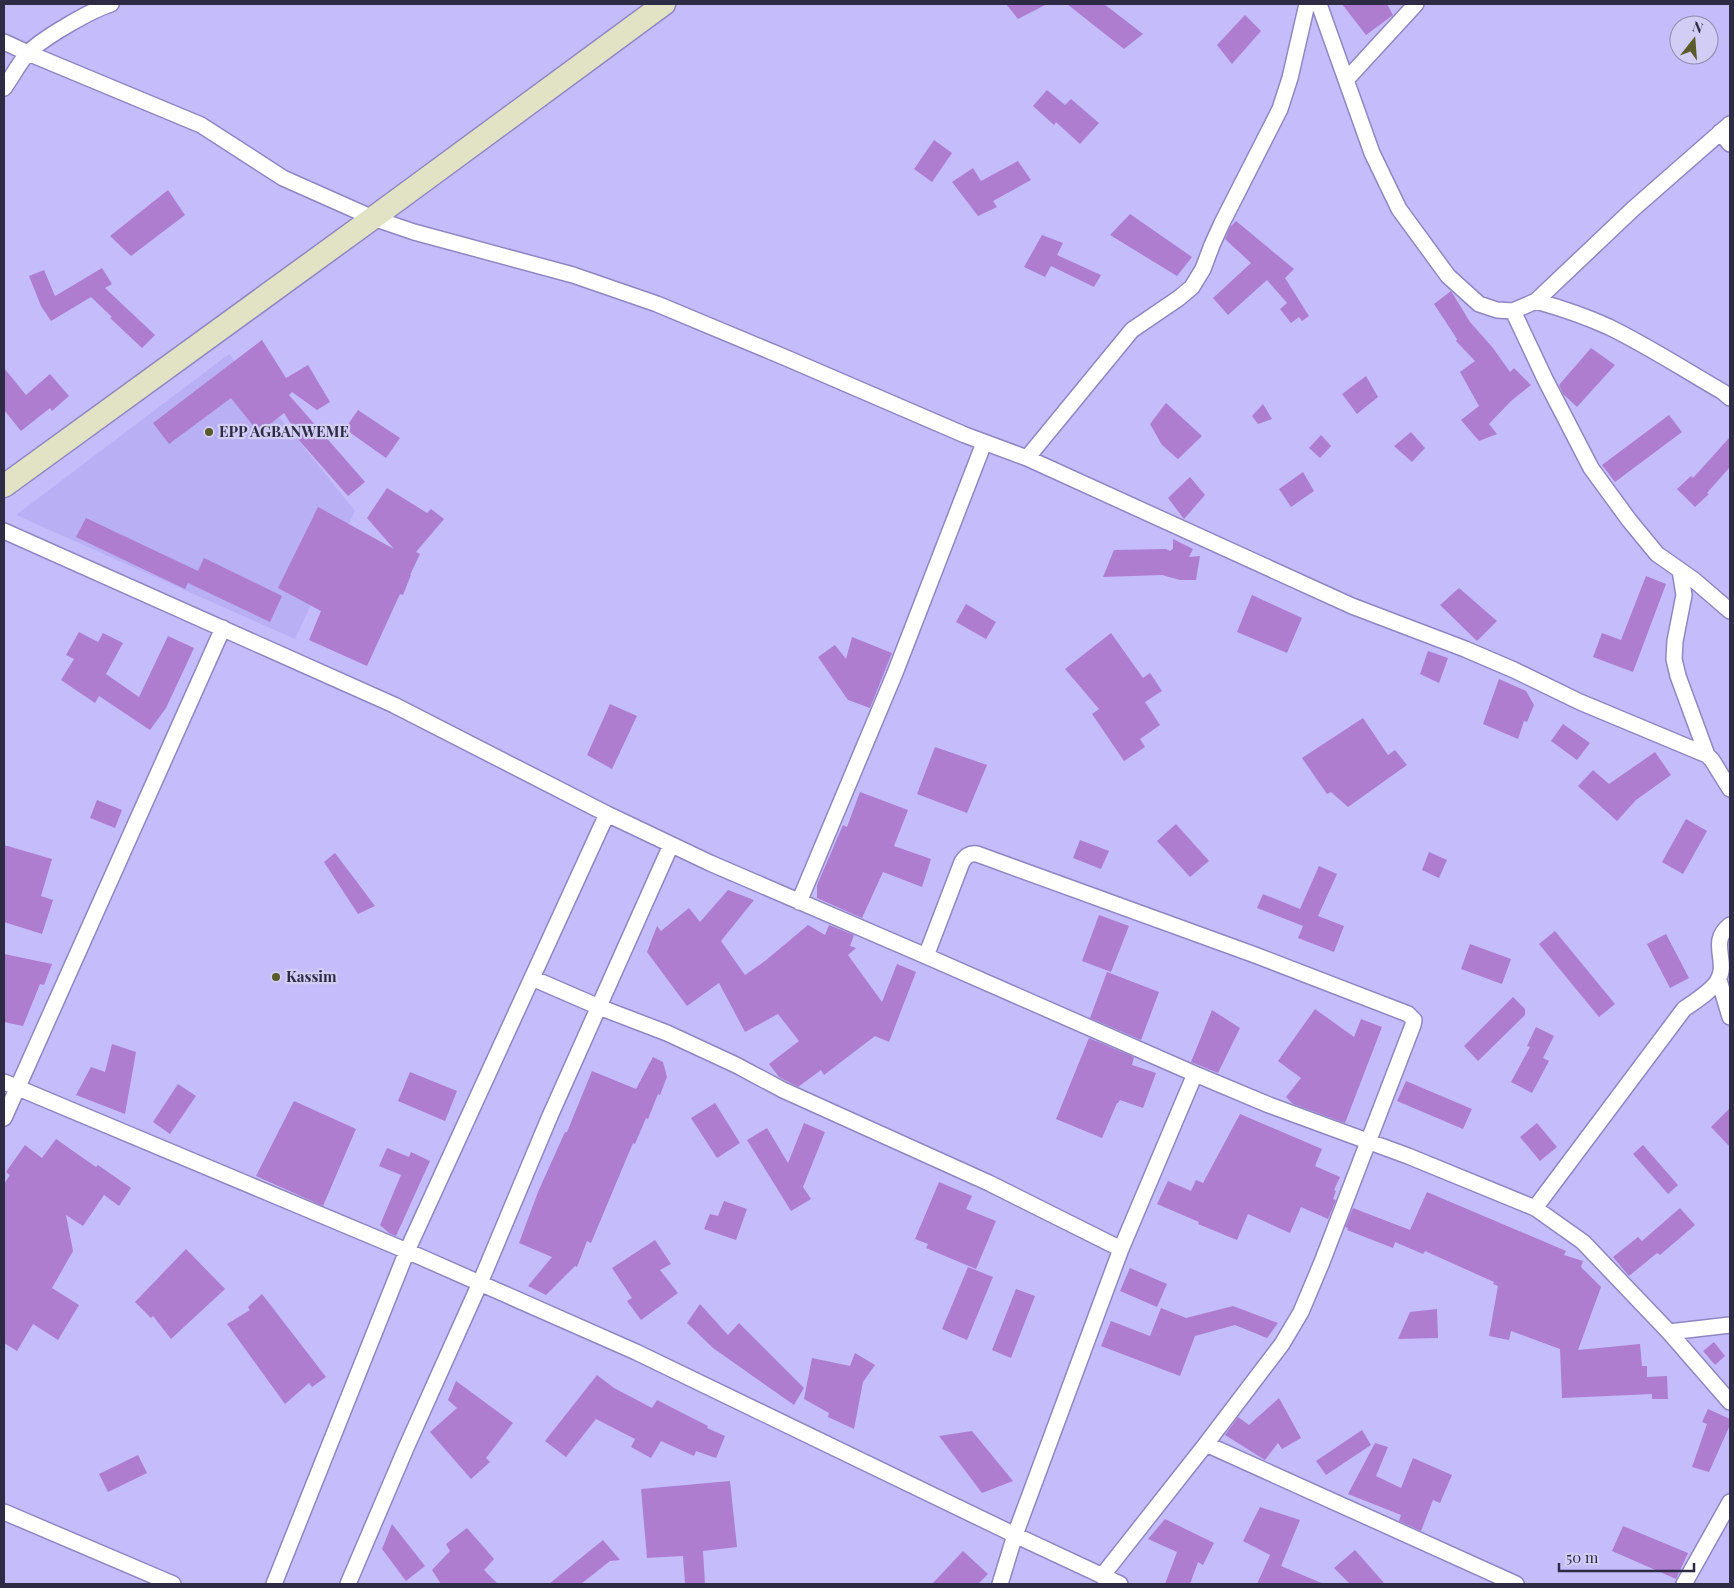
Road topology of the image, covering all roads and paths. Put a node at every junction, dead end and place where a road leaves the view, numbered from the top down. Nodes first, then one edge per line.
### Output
1 (111, 4) edge
2 (664, 4) edge
3 (1307, 4) edge
4 (1320, 4) edge
5 (1416, 4) edge
6 (4, 42) edge
7 (28, 54) junction
8 (1347, 79) junction
9 (4, 88) edge
10 (1725, 128) edge
11 (1730, 144) edge
12 (373, 218) junction
13 (1536, 301) junction
14 (1513, 311) junction
15 (1728, 392) edge
16 (984, 443) junction
17 (1027, 458) junction
18 (4, 486) edge
19 (4, 531) edge
20 (1680, 570) junction
21 (1730, 611) edge
22 (223, 628) junction
23 (1708, 756) junction
24 (1730, 789) edge
25 (607, 814) junction
26 (671, 845) junction
27 (799, 902) junction
28 (1730, 924) edge
29 (926, 956) junction
30 (532, 978) junction
31 (1719, 980) junction
32 (599, 1007) junction
33 (1730, 1017) edge
34 (1195, 1074) junction
35 (10, 1085) edge
36 (4, 1118) edge
37 (1368, 1142) junction
38 (1535, 1208) junction
39 (1121, 1249) junction
40 (407, 1251) junction
41 (480, 1283) junction
42 (1730, 1325) edge
43 (1669, 1332) junction
44 (1730, 1402) edge
45 (1206, 1444) junction
46 (1730, 1502) edge
47 (4, 1512) edge
48 (1014, 1535) junction
49 (1102, 1576) junction
50 (173, 1584) edge
51 (274, 1584) edge
52 (348, 1584) edge
53 (1000, 1584) edge
54 (1120, 1584) edge
55 (1516, 1584) edge
56 (1684, 1584) edge

1 - 7 street
2 - 12 main road
3 - 17 street
4 - 8 street
5 - 8 street
6 - 7 street
7 - 9 street
7 - 12 street
8 - 14 street
10 - 11 street
10 - 13 street
12 - 16 street
12 - 18 main road
13 - 14 street
13 - 15 street
14 - 20 street
16 - 17 street
16 - 27 street
17 - 23 street
19 - 22 street
20 - 21 street
20 - 23 street
22 - 25 street
22 - 35 street
23 - 24 street
25 - 26 street
25 - 30 street
26 - 27 street
26 - 32 street
27 - 29 street
28 - 31 street
29 - 34 street
29 - 37 street
30 - 32 street
30 - 40 street
31 - 33 street
31 - 38 street
32 - 39 street
32 - 41 street
34 - 37 street
34 - 39 street
35 - 36 street
35 - 40 street
37 - 38 street
37 - 45 street
38 - 43 street
39 - 48 street
40 - 41 street
40 - 51 street
41 - 48 street
41 - 52 street
42 - 43 street
43 - 44 street
45 - 49 street
45 - 55 street
46 - 56 street
47 - 50 street
48 - 49 street
48 - 53 street
49 - 54 street

